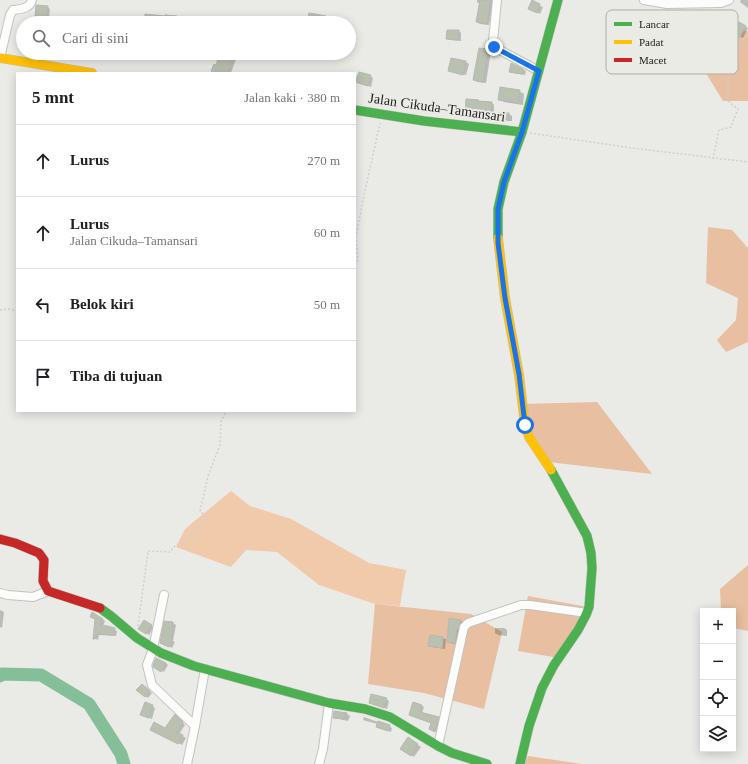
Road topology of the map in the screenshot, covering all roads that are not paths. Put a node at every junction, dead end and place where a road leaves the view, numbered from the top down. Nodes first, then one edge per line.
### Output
1 (32, 0) edge
2 (497, 0) edge
3 (558, 0) edge
4 (644, 0) edge
5 (729, 0) edge
6 (0, 58) edge
7 (539, 71) junction
8 (86, 72) edge
9 (356, 110) edge
10 (522, 132) junction
11 (0, 539) edge
12 (48, 591) junction
13 (0, 592) edge
14 (164, 595) dead end
15 (588, 613) junction
16 (153, 649) junction
17 (205, 668) junction
18 (329, 703) junction
19 (195, 726) junction
20 (438, 746) junction
21 (187, 764) edge
22 (319, 764) edge
23 (488, 764) edge
24 (520, 764) edge

1 - 6 street
2 - 7 street
3 - 7 street, Jalan Cikuda–Tamansari
4 - 5 street
6 - 8 street
7 - 10 street, Jalan Cikuda–Tamansari
9 - 10 street, Jalan Cikuda–Tamansari
10 - 15 street
11 - 12 street
12 - 13 street
12 - 16 street
14 - 16 street
15 - 20 street
15 - 24 street
16 - 17 street
16 - 19 street
17 - 18 street
17 - 19 street
18 - 20 street
18 - 22 street
19 - 21 street
20 - 23 street

